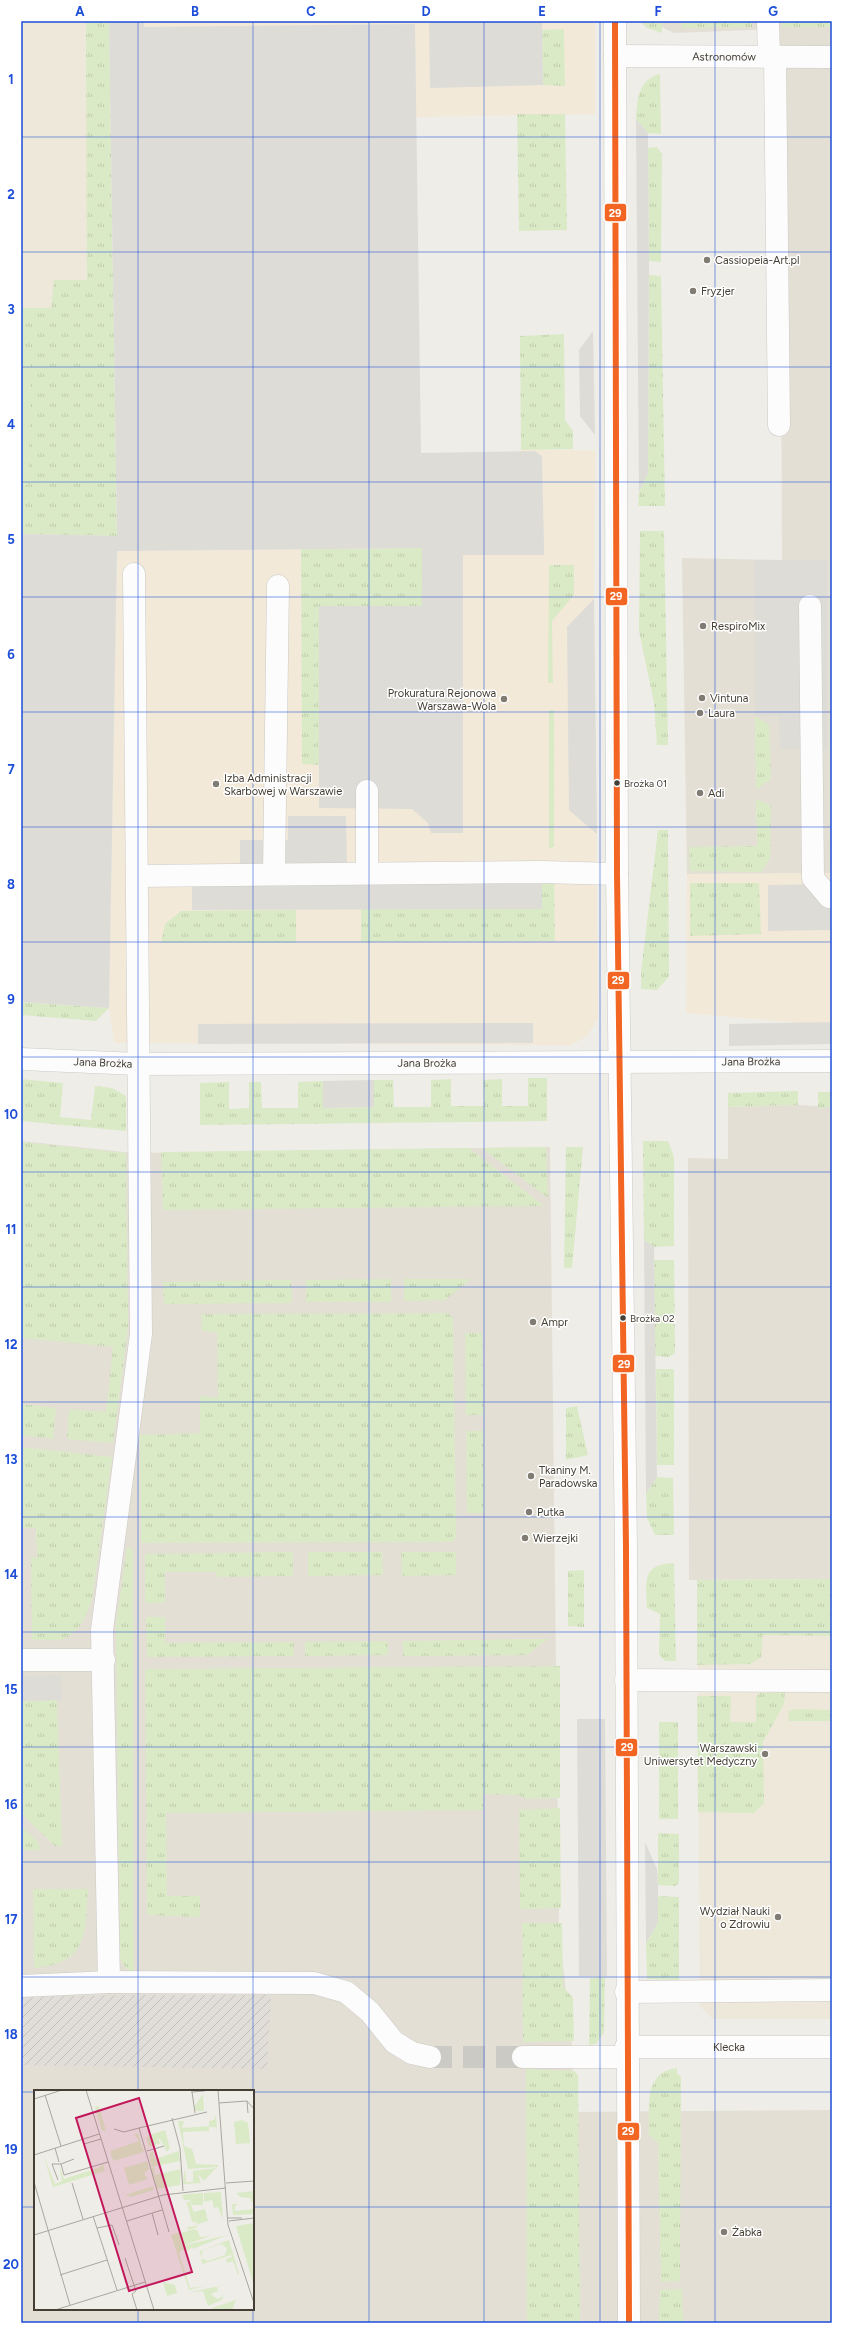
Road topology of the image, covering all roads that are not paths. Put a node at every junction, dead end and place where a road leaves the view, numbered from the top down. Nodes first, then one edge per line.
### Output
1 (615, 21) edge
2 (768, 21) edge
3 (615, 56) junction
4 (772, 56) junction
5 (832, 57) edge
6 (779, 425) dead end
7 (134, 574) dead end
8 (278, 586) dead end
9 (810, 606) dead end
10 (367, 791) dead end
11 (367, 873) junction
12 (274, 874) junction
13 (617, 874) junction
14 (137, 876) junction
15 (832, 897) edge
16 (21, 1059) edge
17 (618, 1061) junction
18 (832, 1061) edge
19 (138, 1064) junction
20 (21, 1660) edge
21 (104, 1660) junction
22 (626, 1680) junction
23 (832, 1681) edge
24 (109, 1982) junction
25 (21, 1986) edge
26 (832, 1990) edge
27 (626, 1992) junction
28 (832, 2047) edge
29 (626, 2052) junction
30 (430, 2057) tunnel mouth
31 (524, 2057) tunnel mouth
32 (629, 2323) edge

1 - 3 street
2 - 4 street
3 - 4 street, Astronomów
3 - 13 street
4 - 5 street, Astronomów
4 - 6 street
7 - 14 street
8 - 12 street
9 - 15 street
10 - 11 street
11 - 12 street
11 - 13 street
12 - 14 street
13 - 17 street
14 - 19 street
16 - 19 street, Jana Brożka
17 - 18 street, Jana Brożka
17 - 19 street, Jana Brożka
17 - 22 street
19 - 21 street
20 - 21 street
21 - 24 street
22 - 23 street
22 - 27 street
24 - 25 street
24 - 30 street
26 - 27 street
27 - 29 street
28 - 29 street, Klecka
29 - 31 street, Klecka
29 - 32 street

